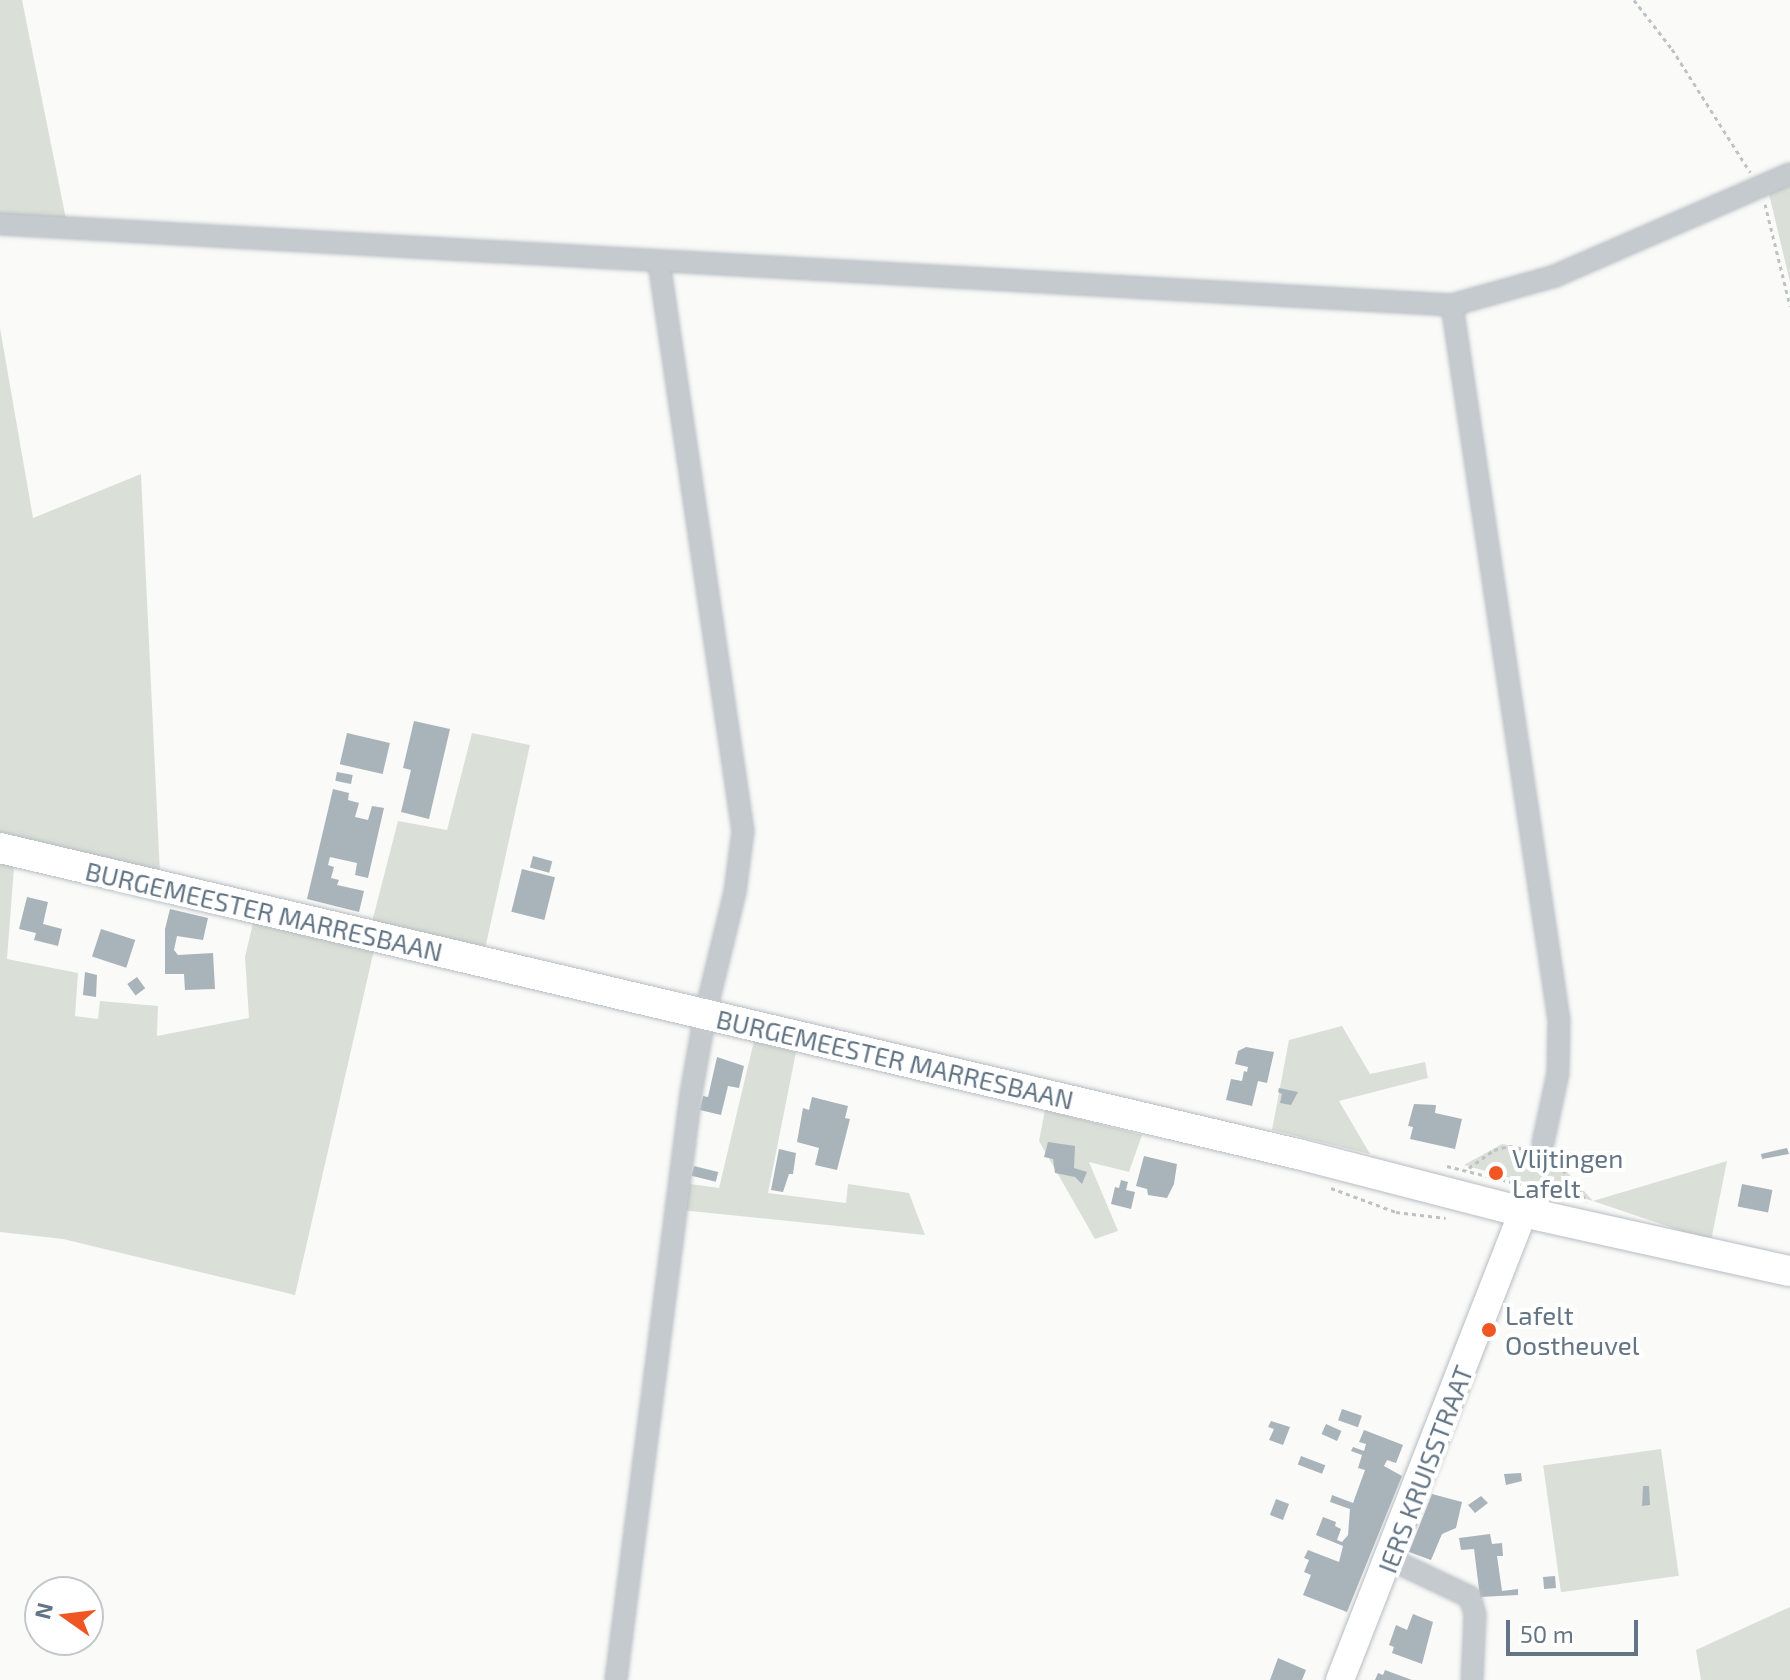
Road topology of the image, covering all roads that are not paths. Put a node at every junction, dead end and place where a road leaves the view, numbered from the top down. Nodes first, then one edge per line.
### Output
1 (1790, 174) edge
2 (0, 224) edge
3 (659, 262) junction
4 (1452, 305) junction
5 (0, 848) edge
6 (705, 1015) junction
7 (1544, 1149) road end
8 (1523, 1212) junction
9 (1790, 1271) edge
10 (1390, 1559) junction
11 (616, 1680) edge
12 (1340, 1680) edge
13 (1472, 1680) edge

1 - 4 street
2 - 3 street
3 - 4 street
3 - 6 street
4 - 7 street
5 - 6 main road, BURGEMEESTER MARRESBAAN
6 - 8 main road, BURGEMEESTER MARRESBAAN
6 - 11 street
8 - 9 main road, BURGEMEESTER MARRESBAAN
8 - 10 street, IERS KRUISSTRAAT
10 - 12 street, IERS KRUISSTRAAT
10 - 13 street

